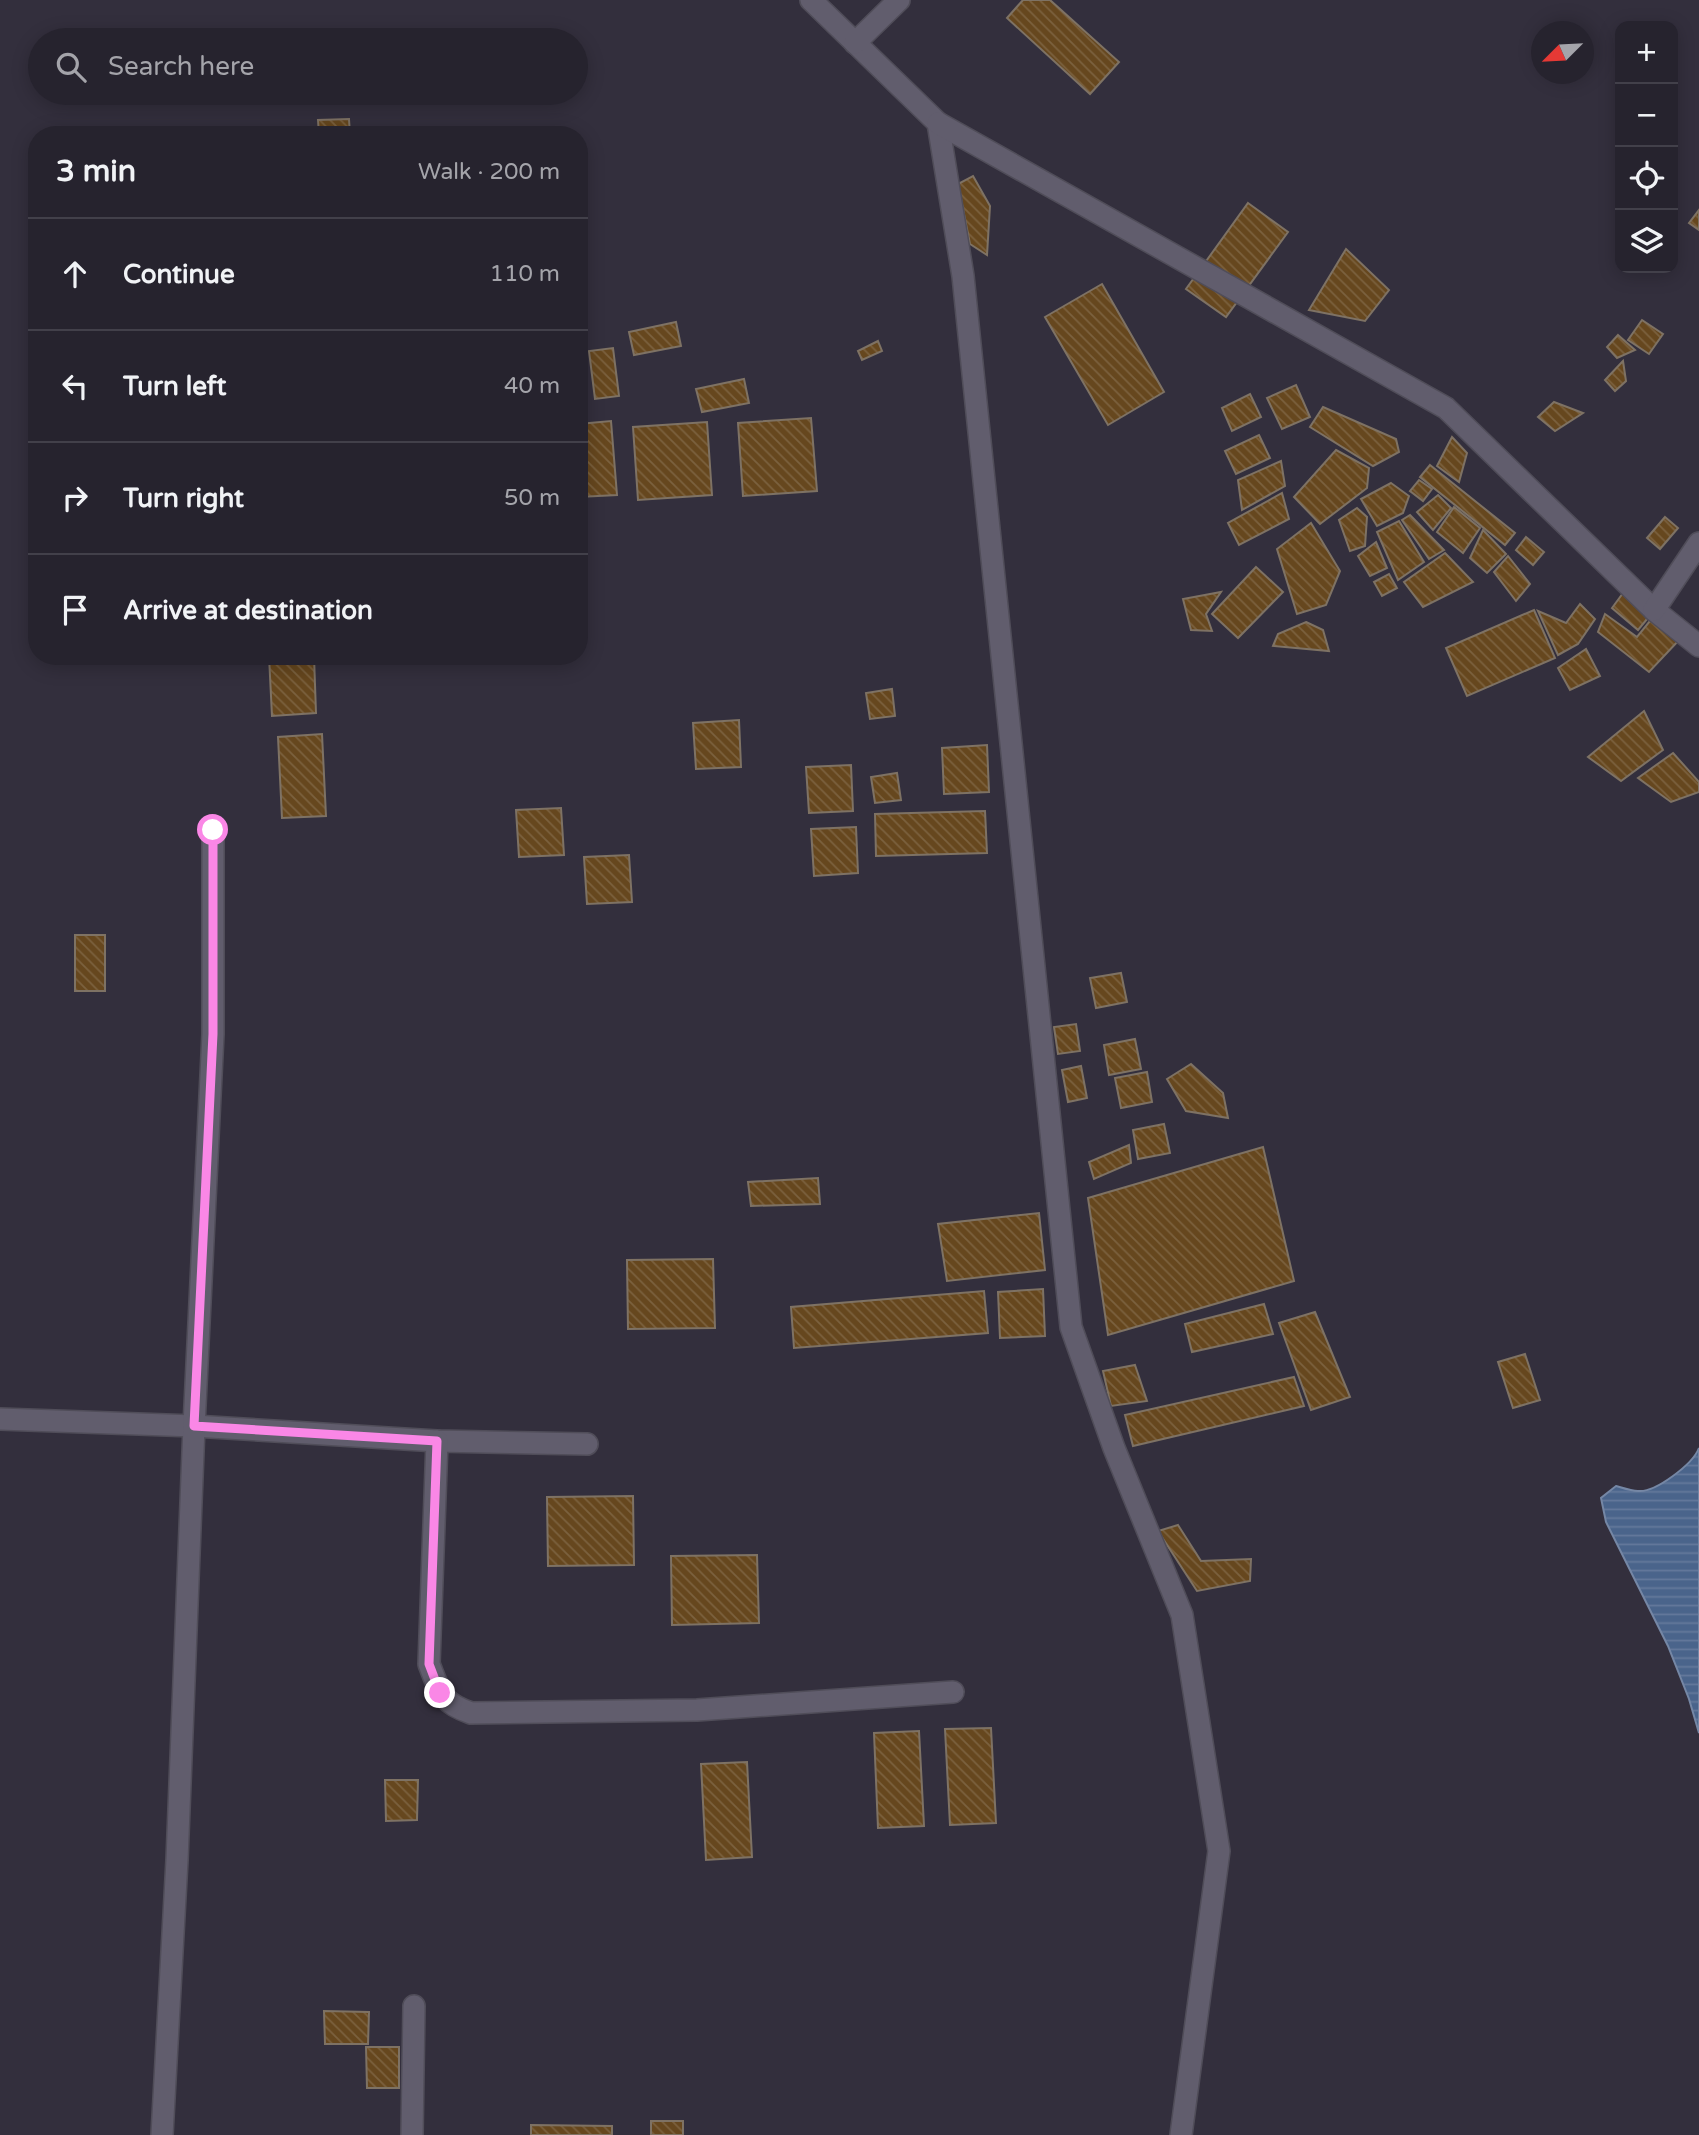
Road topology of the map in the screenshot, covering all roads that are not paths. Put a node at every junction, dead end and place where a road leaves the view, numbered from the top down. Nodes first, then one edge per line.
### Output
1 (811, 0) edge
2 (898, 0) edge
3 (855, 43) junction
4 (937, 123) junction
5 (1699, 543) edge
6 (1654, 610) junction
7 (1699, 646) edge
8 (213, 830) dead end
9 (0, 1419) edge
10 (194, 1426) junction
11 (437, 1441) junction
12 (587, 1444) dead end
13 (953, 1692) dead end
14 (414, 2006) dead end
15 (162, 2135) edge
16 (412, 2135) edge
17 (1181, 2135) edge

1 - 3 street
2 - 3 street
3 - 4 street
4 - 6 street
4 - 17 street
5 - 6 street
6 - 7 street
8 - 10 street
9 - 10 street
10 - 11 street
10 - 15 street
11 - 12 street
11 - 13 street
14 - 16 street

